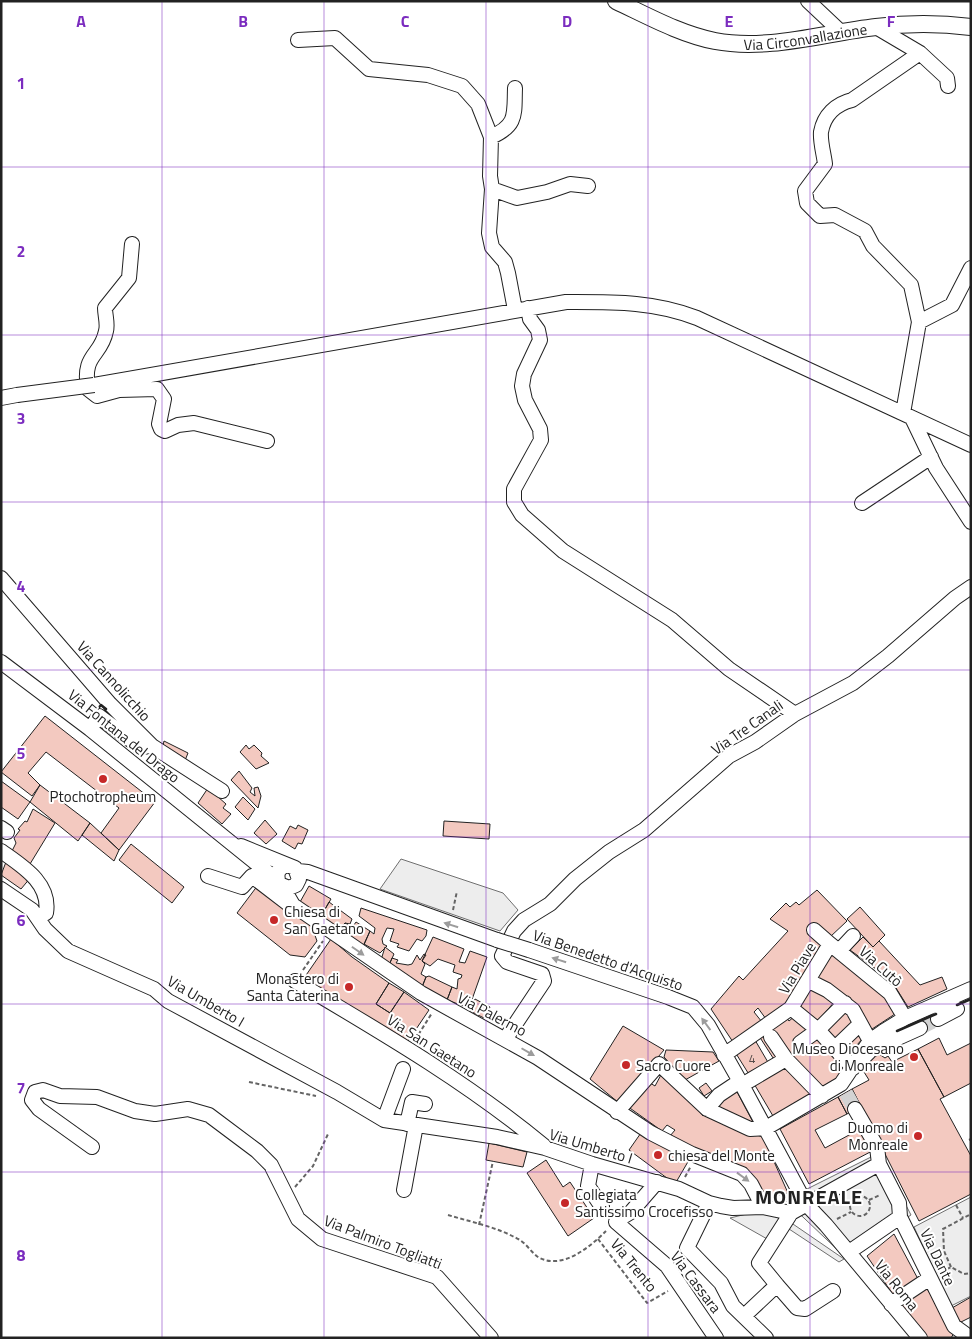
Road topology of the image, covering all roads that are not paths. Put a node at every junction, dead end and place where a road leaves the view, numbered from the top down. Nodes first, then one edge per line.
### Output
1 (616, 1) edge
2 (808, 1) edge
3 (876, 27) junction
4 (971, 27) edge
5 (842, 33) junction
6 (298, 40) dead end
7 (920, 53) junction
8 (948, 86) dead end
9 (515, 88) dead end
10 (491, 137) junction
11 (588, 186) dead end
12 (492, 189) junction
13 (132, 244) dead end
14 (971, 268) edge
15 (521, 309) junction
16 (919, 322) junction
17 (118, 386) junction
18 (1, 398) edge
19 (907, 416) junction
20 (267, 441) dead end
21 (971, 445) edge
22 (931, 457) junction
23 (862, 503) dead end
24 (971, 522) edge
25 (1, 578) edge
26 (971, 587) edge
27 (1, 662) edge
28 (795, 714) junction
29 (90, 729) junction
30 (152, 746) junction
31 (222, 791) dead end
32 (225, 838) junction
33 (1, 851) edge
34 (292, 868) junction
35 (208, 876) dead end
36 (280, 883) junction
37 (1, 889) edge
38 (293, 905) junction
39 (39, 917) junction
40 (814, 930) dead end
41 (853, 936) dead end
42 (502, 942) junction
43 (834, 947) junction
44 (809, 981) junction
45 (295, 982) road end
46 (971, 989) edge
47 (845, 1003) junction
48 (791, 1008) junction
49 (957, 1009) dead end
50 (905, 1018) junction
51 (938, 1019) tunnel mouth
52 (860, 1024) junction
53 (920, 1028) tunnel mouth
54 (818, 1030) junction
55 (768, 1032) junction
56 (506, 1038) junction
57 (870, 1041) junction
58 (800, 1043) dead end
59 (835, 1048) junction
60 (724, 1054) junction
61 (786, 1059) junction
62 (855, 1065) junction
63 (402, 1069) dead end
64 (741, 1083) junction
65 (822, 1096) junction
66 (426, 1104) dead end
67 (707, 1109) junction
68 (855, 1109) tunnel mouth
69 (617, 1112) junction
70 (384, 1120) junction
71 (412, 1124) junction
72 (766, 1128) junction
73 (92, 1147) dead end
74 (545, 1148) junction
75 (592, 1164) junction
76 (879, 1164) junction
77 (657, 1182) junction
78 (404, 1190) dead end
79 (709, 1203) junction
80 (806, 1204) junction
81 (602, 1207) dead end
82 (763, 1207) junction
83 (792, 1213) junction
84 (900, 1217) junction
85 (849, 1252) junction
86 (930, 1278) junction
87 (778, 1285) junction
88 (833, 1291) dead end
89 (891, 1304) junction
90 (744, 1316) junction
91 (967, 1334) edge
92 (491, 1338) edge
93 (716, 1338) edge
94 (766, 1338) edge
95 (920, 1338) edge

1 - 5 main road, Via Circonvallazione
2 - 5 street
3 - 4 main road, Via Circonvallazione
3 - 5 main road, Via Circonvallazione
3 - 7 street
6 - 10 street
7 - 8 street
7 - 16 street
9 - 10 street
10 - 12 street
11 - 12 street
12 - 15 street
13 - 17 street
14 - 16 street
15 - 17 street
15 - 19 street
15 - 28 street
16 - 19 street
17 - 18 street, bridge
17 - 20 street
19 - 21 street
19 - 22 street
22 - 23 street
22 - 24 street
25 - 30 street, Via Cannolicchio
26 - 28 street, Via Tre Canali
27 - 29 street, Via Fontana del Drago
28 - 42 street, Via Tre Canali
29 - 30 street, Via Cannolicchio
29 - 32 street, Via Fontana del Drago
30 - 31 street
32 - 34 street, Via Fontana del Drago
32 - 36 street, Via Fontana del Drago
33 - 39 street
34 - 36 street
34 - 36 street
42 -> 34 street, Via Benedetto d'Acquisto
35 - 38 street
36 - 38 street, Via Palermo
37 - 39 street, Via Umberto I
38 -> 56 street, Via Palermo
39 - 70 street, Via Umberto I
40 - 43 street, Via Piave
41 - 43 street
42 - 56 street
60 -> 42 street, Via Benedetto d'Acquisto, bridge
43 - 44 street, Via Piave
43 - 50 street, Via Cutò
44 - 47 street
44 - 48 street, Via Piave
45 - 74 street, Via San Gaetano
46 - 50 street
47 - 52 street
47 - 54 street
48 - 54 street
48 - 55 street, Via Piave
49 - 51 street
50 - 57 street
52 - 57 street
52 - 59 street
53 - 62 street
54 - 58 street
54 - 59 street
55 - 60 street, Via Piave
55 - 61 street
56 -> 69 street, Via Palermo
57 - 62 street
59 - 62 street
60 - 64 street, Via Benedetto d'Acquisto
61 - 64 street
61 - 65 street
62 - 65 street
63 - 70 street
64 - 67 street
64 - 72 street, Via Benedetto d'Acquisto
65 - 72 street
66 - 71 street
67 - 69 street
67 - 72 street
68 - 76 street, Via Dante
69 -> 82 street, Via Palermo
70 - 71 street, Via Umberto I
71 - 74 street, Via Umberto I
71 - 78 street
72 - 80 street, Via Benedetto d'Acquisto
73 - 92 street, Via Palmiro Togliatti
74 - 75 street, Via Umberto I
75 - 77 street, Via Umberto I
75 - 81 street
76 - 80 street
76 - 84 street, Via Dante
77 - 79 street, Via Umberto I
77 - 93 street, Via Cassara
79 - 82 street, Via Umberto I
79 - 90 street
80 - 83 street
80 - 85 street, Via Roma
82 - 83 street
83 - 87 street
84 - 85 street
84 - 86 street, Via Dante
85 - 89 street, Via Roma
86 - 89 street
86 - 91 street, Via Dante
87 - 88 street
87 - 90 street
89 - 95 street, Via Roma
90 - 94 street

